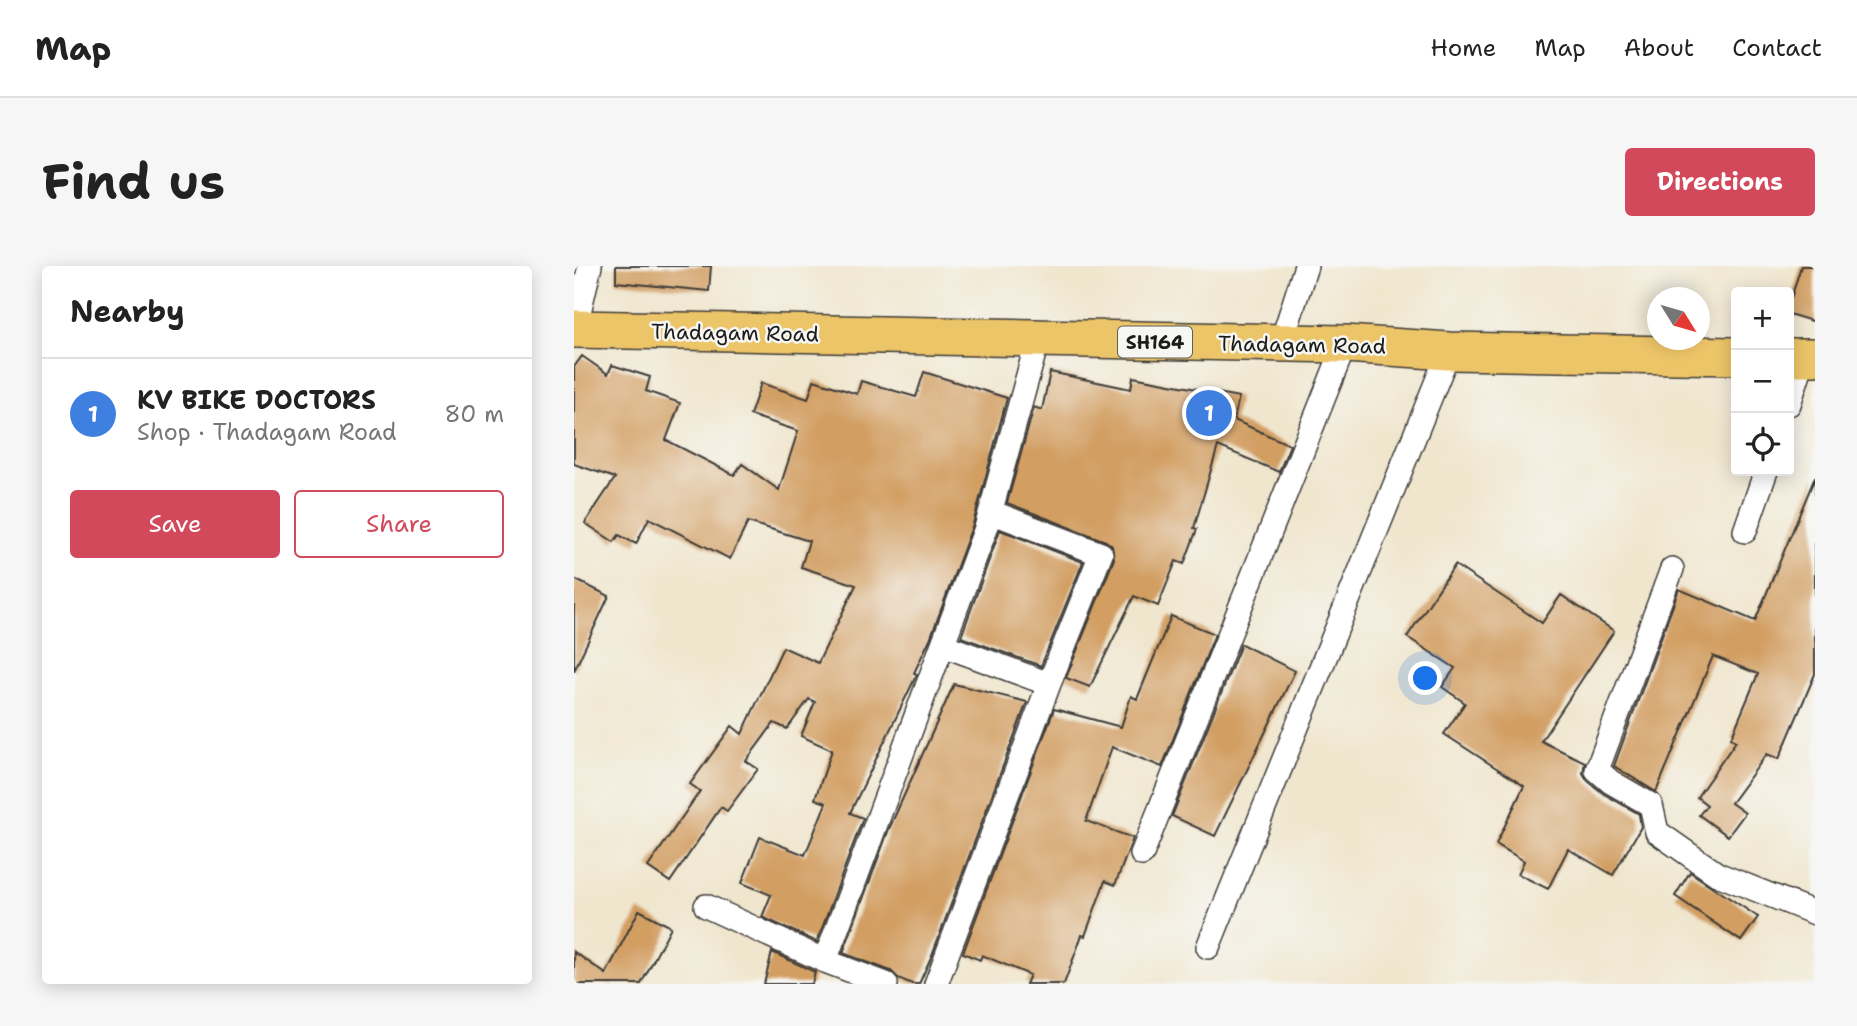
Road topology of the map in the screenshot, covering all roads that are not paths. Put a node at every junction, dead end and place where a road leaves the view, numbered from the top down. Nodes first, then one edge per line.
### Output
1 (590, 266) edge
2 (1306, 266) edge
3 (574, 329) edge
4 (1038, 339) junction
5 (1281, 344) junction
6 (1345, 344) junction
7 (1449, 351) junction
8 (1731, 356) edge
9 (1803, 357) edge
10 (1794, 387) edge
11 (1764, 476) edge
12 (991, 512) junction
13 (1745, 531) dead end
14 (1672, 569) dead end
15 (943, 645) junction
16 (1049, 684) junction
17 (1142, 854) dead end
18 (706, 905) dead end
19 (1815, 912) edge
20 (1208, 947) dead end
21 (825, 961) junction
22 (886, 984) edge
23 (936, 984) edge

1 - 3 street
2 - 5 street
3 - 4 main road, Thadagam Road / SH164
4 - 5 main road, Thadagam Road / SH164
4 - 12 street
5 - 6 main road, Thadagam Road / SH164
6 - 7 main road, Thadagam Road / SH164
6 - 17 street
7 - 8 main road, Thadagam Road / SH164
7 - 20 street
9 - 10 street
11 - 13 street
12 - 15 street
12 - 16 street
14 - 19 street
15 - 16 street
15 - 21 street
16 - 23 street
18 - 21 street
21 - 22 street

